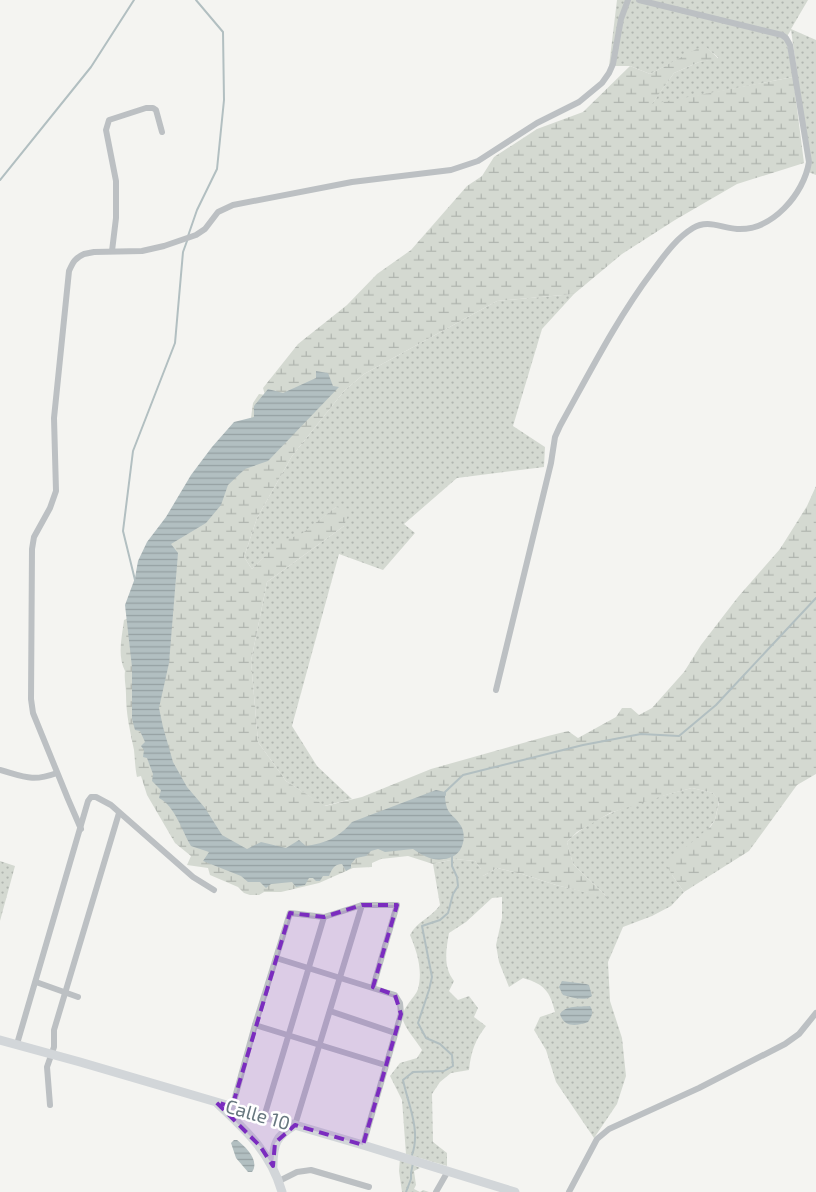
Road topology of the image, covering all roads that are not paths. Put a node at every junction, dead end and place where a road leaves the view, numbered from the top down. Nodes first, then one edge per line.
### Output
1 (628, 0) edge
2 (639, 0) edge
3 (162, 132) dead end
4 (112, 252) junction
5 (496, 690) dead end
6 (0, 770) edge
7 (57, 773) junction
8 (119, 813) junction
9 (81, 829) junction
10 (214, 890) dead end
11 (362, 905) junction
12 (324, 917) junction
13 (276, 958) junction
14 (308, 968) junction
15 (340, 977) junction
16 (36, 982) junction
17 (373, 987) junction
18 (66, 993) junction
19 (78, 997) dead end
20 (330, 1011) junction
21 (816, 1013) edge
22 (255, 1025) junction
23 (395, 1033) junction
24 (288, 1035) junction
25 (0, 1040) edge
26 (17, 1044) junction
27 (320, 1045) junction
28 (50, 1054) junction
29 (385, 1065) junction
30 (216, 1102) junction
31 (50, 1105) dead end
32 (232, 1108) junction
33 (264, 1117) junction
34 (295, 1125) junction
35 (363, 1144) junction
36 (273, 1166) junction
37 (448, 1171) junction
38 (279, 1181) junction
39 (369, 1187) dead end
40 (282, 1192) edge
41 (436, 1192) edge
42 (515, 1192) edge
43 (569, 1192) edge

1 - 4 street
2 - 5 street
3 - 4 street
4 - 7 street
6 - 7 street
7 - 9 street
8 - 9 street
8 - 10 street
8 - 18 street
9 - 16 street
11 - 12 street
11 - 15 street
11 - 17 street
12 - 13 street
12 - 14 street
13 - 14 street
13 - 22 street
14 - 15 street
14 - 24 street
15 - 17 street
15 - 20 street
16 - 18 street
16 - 26 street
17 - 23 street
18 - 19 street
18 - 28 street
20 - 23 street
20 - 27 street
21 - 43 street
22 - 24 street
22 - 32 street
23 - 29 street
24 - 27 street
24 - 33 street
25 - 26 main road, Calle 10
26 - 28 main road, Calle 10
27 - 29 street
27 - 34 street
28 - 30 main road, Calle 10
28 - 31 street
29 - 35 street
30 - 32 main road, Calle 10
30 - 36 main road
32 - 33 main road, Calle 10
33 - 34 main road, Calle 10
34 - 35 main road, Calle 10
34 - 36 main road
35 - 37 main road, Calle 10
36 - 38 main road
37 - 41 street
37 - 42 main road, Calle 10
38 - 39 street
38 - 40 main road

